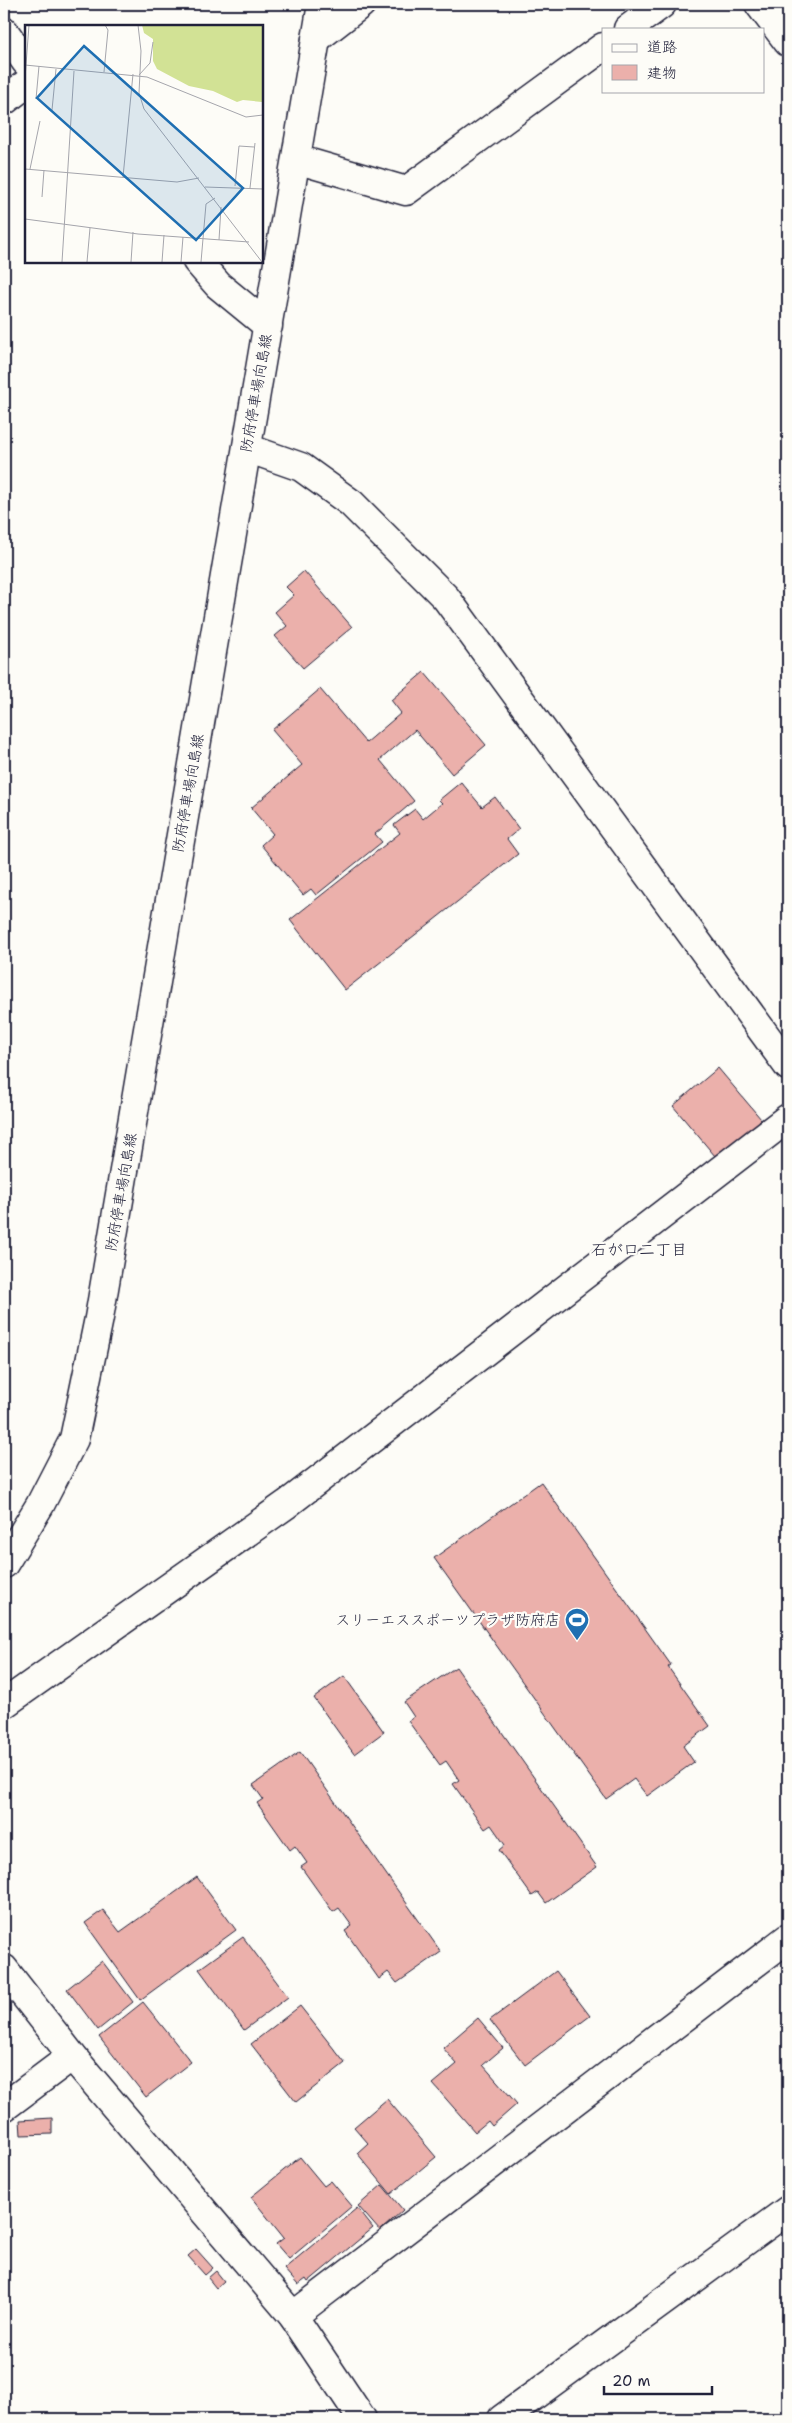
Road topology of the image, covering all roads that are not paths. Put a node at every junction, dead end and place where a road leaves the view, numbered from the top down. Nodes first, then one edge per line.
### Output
1 (322, 4) edge
2 (361, 4) edge
3 (662, 4) edge
4 (759, 4) edge
5 (629, 28) edge
6 (4, 31) edge
7 (316, 39) junction
8 (788, 42) edge
9 (602, 48) edge
10 (25, 61) edge
11 (25, 85) edge
12 (4, 101) edge
13 (296, 159) junction
14 (198, 262) edge
15 (268, 326) junction
16 (247, 448) junction
17 (788, 1066) edge
18 (788, 1118) edge
19 (4, 1564) edge
20 (4, 1704) edge
21 (788, 1938) edge
22 (4, 1969) edge
23 (72, 2056) junction
24 (4, 2108) edge
25 (788, 2210) edge
26 (293, 2316) junction
27 (362, 2419) edge
28 (502, 2419) edge

1 - 7 street, 防府停車場向島線
2 - 7 street
3 - 5 street
4 - 8 street
6 - 10 street
7 - 13 street, 防府停車場向島線
9 - 13 street
11 - 12 street
13 - 15 street, 防府停車場向島線
14 - 15 street
15 - 16 street, 防府停車場向島線
16 - 17 street
16 - 19 street, 防府停車場向島線
18 - 20 street
21 - 26 street
22 - 23 street
23 - 24 street
23 - 26 street
25 - 28 street
26 - 27 street

